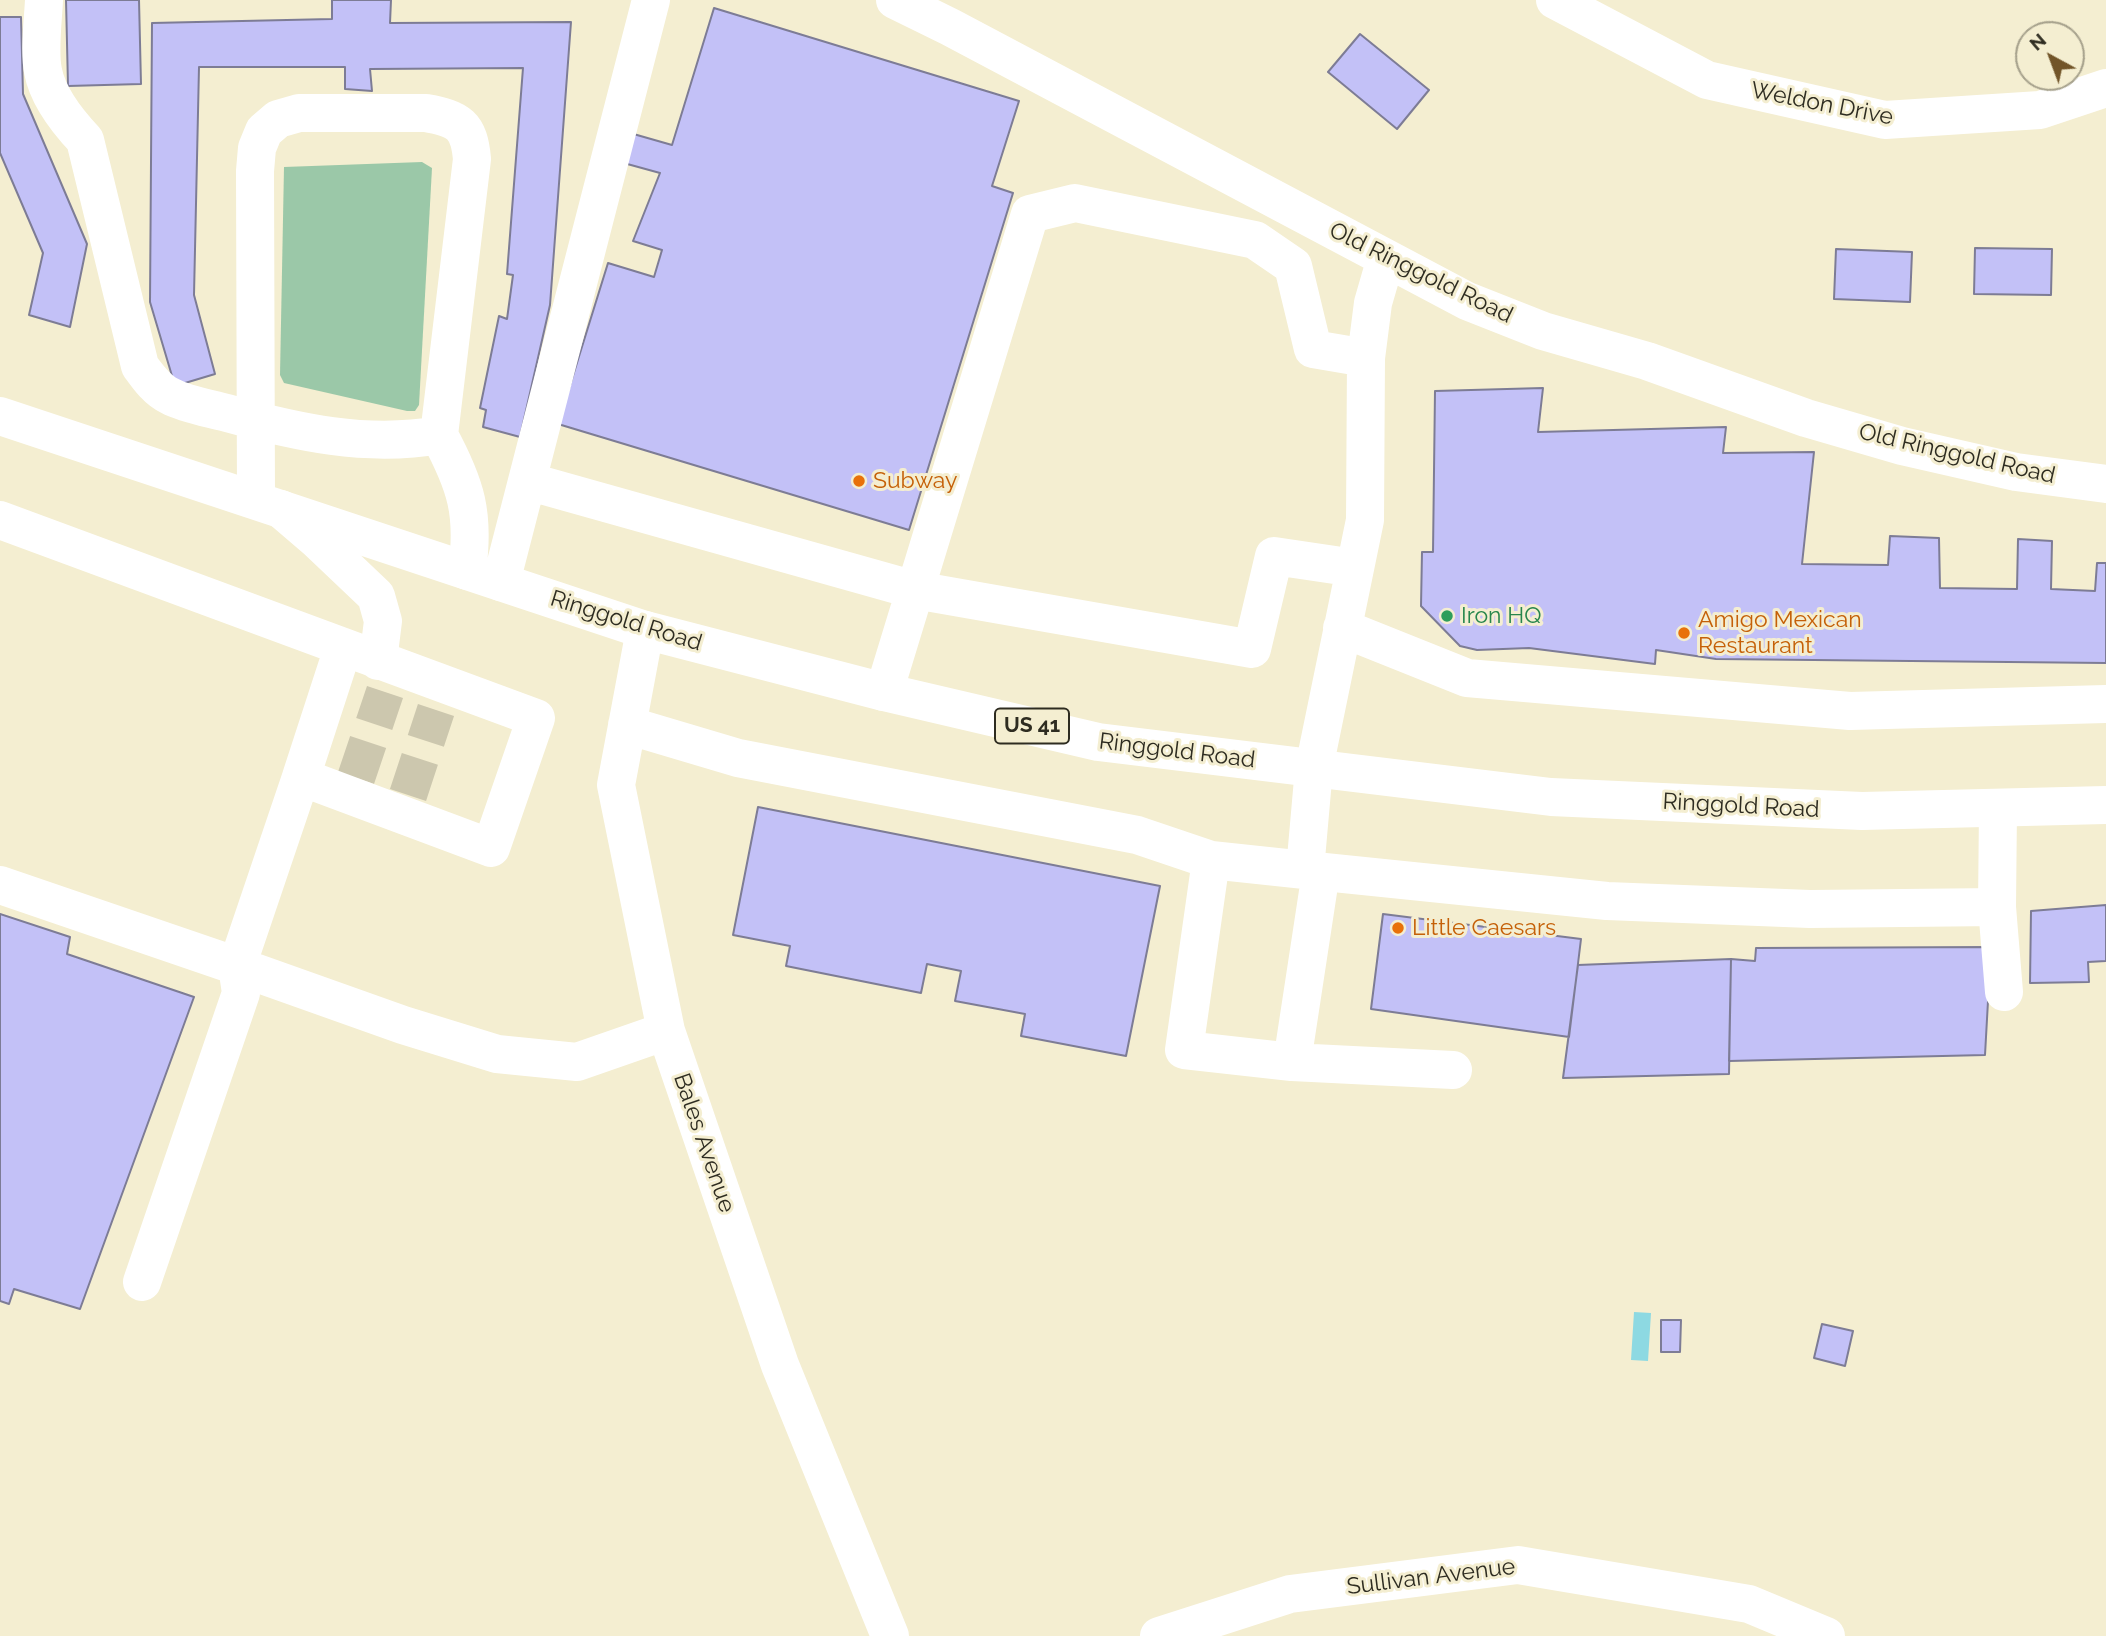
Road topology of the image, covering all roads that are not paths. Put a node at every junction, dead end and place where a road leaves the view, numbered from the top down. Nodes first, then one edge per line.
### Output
1 (44, 0) edge
2 (651, 0) edge
3 (895, 0) edge
4 (1555, 0) edge
5 (2106, 88) edge
6 (1386, 258) junction
7 (1366, 358) junction
8 (0, 416) edge
9 (257, 421) junction
10 (439, 435) junction
11 (527, 481) junction
12 (2106, 484) edge
13 (268, 504) junction
14 (0, 520) edge
15 (1355, 568) junction
16 (484, 576) junction
17 (915, 590) junction
18 (1342, 628) junction
19 (645, 630) junction
20 (343, 648) junction
21 (386, 673) junction
22 (884, 692) junction
23 (2106, 704) edge
24 (627, 725) junction
25 (1314, 768) junction
26 (300, 777) junction
27 (2106, 805) edge
28 (1998, 808) junction
29 (1211, 860) junction
30 (1313, 871) junction
31 (0, 885) edge
32 (1997, 907) junction
33 (237, 966) junction
34 (2004, 992) dead end
35 (666, 1031) junction
36 (1292, 1062) junction
37 (1453, 1070) dead end
38 (142, 1282) dead end
39 (890, 1636) edge
40 (1159, 1636) edge
41 (1826, 1636) edge

1 - 9 street
2 - 11 street
3 - 6 street, Old Ringgold Road
4 - 5 street, Weldon Drive
6 - 7 street
6 - 12 street, Old Ringgold Road
7 - 15 street
7 - 17 street
8 - 13 street, Ringgold Road / US 41
9 - 10 street
9 - 10 street
9 - 13 street
10 - 16 street
11 - 16 street
11 - 17 street
13 - 16 street, Ringgold Road / US 41
13 - 21 street
14 - 20 street
15 - 17 street
15 - 18 street
16 - 19 street, Ringgold Road / US 41
17 - 22 street
18 - 23 street
18 - 25 street
19 - 22 street, Ringgold Road / US 41
19 - 24 street, Bales Avenue
20 - 21 street
20 - 26 street
21 - 26 street
22 - 25 street, Ringgold Road / US 41
24 - 29 street
24 - 35 street, Bales Avenue
25 - 28 street, Ringgold Road / US 41
25 - 30 street
26 - 33 street
27 - 28 street, Ringgold Road / US 41
28 - 32 street
29 - 30 street
29 - 36 street
30 - 32 street
30 - 36 street
31 - 33 street
32 - 34 street
33 - 35 street
33 - 38 street
35 - 39 street, Bales Avenue
36 - 37 street
40 - 41 street, Sullivan Avenue

